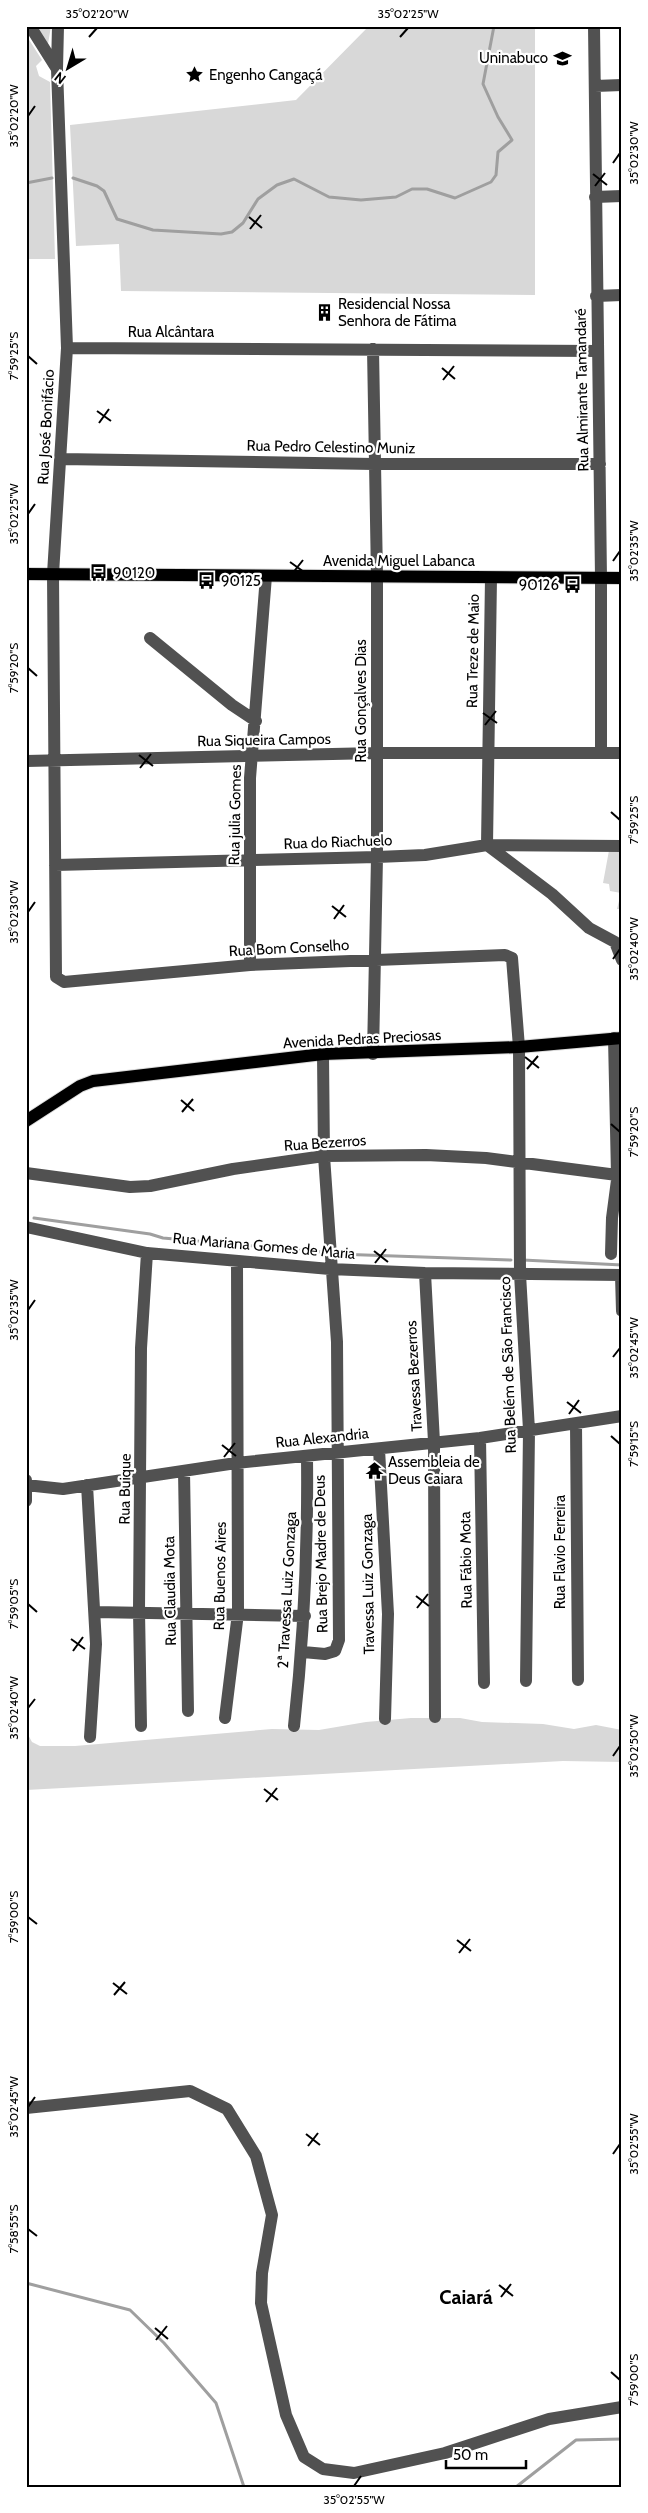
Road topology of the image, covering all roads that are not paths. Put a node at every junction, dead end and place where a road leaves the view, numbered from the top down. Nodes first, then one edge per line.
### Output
1 (30, 26) edge
2 (58, 26) edge
3 (594, 26) edge
4 (57, 70) junction
5 (622, 85) edge
6 (595, 86) junction
7 (622, 196) edge
8 (595, 197) junction
9 (622, 295) edge
10 (596, 296) junction
11 (67, 348) junction
12 (373, 349) junction
13 (598, 351) junction
14 (61, 459) junction
15 (374, 464) junction
16 (600, 464) junction
17 (26, 574) edge
18 (53, 574) junction
19 (266, 576) junction
20 (377, 577) junction
21 (491, 578) junction
22 (601, 578) junction
23 (622, 578) edge
24 (150, 638) dead end
25 (256, 721) junction
26 (488, 752) junction
27 (601, 753) junction
28 (622, 753) edge
29 (377, 754) junction
30 (252, 756) junction
31 (55, 760) junction
32 (26, 761) edge
33 (487, 845) junction
34 (622, 846) edge
35 (377, 857) junction
36 (251, 861) junction
37 (55, 865) junction
38 (373, 959) junction
39 (622, 960) edge
40 (514, 961) joint
41 (250, 965) junction
42 (64, 982) joint
43 (618, 1038) edge
44 (519, 1047) junction
45 (323, 1054) junction
46 (373, 1054) junction
47 (26, 1122) edge
48 (324, 1156) junction
49 (518, 1162) junction
50 (26, 1173) edge
51 (618, 1180) edge
52 (26, 1227) edge
53 (147, 1253) junction
54 (611, 1254) dead end
55 (237, 1261) junction
56 (330, 1269) junction
57 (425, 1273) junction
58 (520, 1274) junction
59 (621, 1275) edge
60 (622, 1311) edge
61 (622, 1416) edge
62 (576, 1423) junction
63 (529, 1430) junction
64 (480, 1438) junction
65 (434, 1442) junction
66 (379, 1449) junction
67 (336, 1453) junction
68 (307, 1456) junction
69 (236, 1463) junction
70 (184, 1471) junction
71 (141, 1476) junction
72 (26, 1480) edge
73 (26, 1484) edge
74 (87, 1485) junction
75 (26, 1501) edge
76 (139, 1611) junction
77 (95, 1612) junction
78 (187, 1612) junction
79 (238, 1613) junction
80 (305, 1616) junction
81 (303, 1652) junction
82 (578, 1680) dead end
83 (526, 1681) dead end
84 (484, 1683) dead end
85 (188, 1711) dead end
86 (435, 1717) dead end
87 (224, 1718) dead end
88 (385, 1719) dead end
89 (141, 1726) dead end
90 (294, 1726) dead end
91 (90, 1737) dead end
92 (26, 2108) edge
93 (622, 2407) edge

1 - 4 street
2 - 4 street
3 - 6 street, Rua Almirante Tamandaré
4 - 11 street
5 - 6 street
6 - 8 street, Rua Almirante Tamandaré
7 - 8 street
8 - 10 street, Rua Almirante Tamandaré
9 - 10 street
10 - 13 street, Rua Almirante Tamandaré
11 - 12 street, Rua Alcântara
11 - 14 street, Rua José Bonifácio
12 - 13 street, Rua Alcântara
12 - 15 street, Rua Gonçalves Dias
13 - 16 street, Rua Almirante Tamandaré
14 - 15 street, Rua Pedro Celestino Muniz
14 - 18 street, Rua José Bonifácio
15 - 16 street, Rua Pedro Celestino Muniz
15 - 20 street, Rua Gonçalves Dias
16 - 22 street, Rua Almirante Tamandaré
17 - 18 main road, Avenida Miguel Labanca
18 - 19 main road, Avenida Miguel Labanca
18 - 31 street, Rua José Bonifácio
19 - 20 main road, Avenida Miguel Labanca
19 - 25 street, Rua julia Gomes
20 - 21 main road, Avenida Miguel Labanca
20 - 29 street, Rua Gonçalves Dias
21 - 22 main road, Avenida Miguel Labanca
21 - 26 street, Rua Treze de Maio
22 - 23 main road, Avenida Miguel Labanca
22 - 27 street, Rua Almirante Tamandaré
24 - 25 street
25 - 30 street, Rua julia Gomes
26 - 27 street, Rua Siqueira Campos
26 - 29 street, Rua Siqueira Campos
26 - 33 street, Rua Treze de Maio
27 - 28 street, Rua Siqueira Campos
29 - 30 street, Rua Siqueira Campos
29 - 35 street, Rua Gonçalves Dias
30 - 31 street, Rua Siqueira Campos
30 - 36 street, Rua julia Gomes
31 - 32 street, Rua Siqueira Campos
31 - 37 street, Rua José Bonifácio
33 - 34 street, Rua do Riachuelo
33 - 35 street, Rua do Riachuelo
33 - 39 street
35 - 36 street, Rua do Riachuelo
35 - 38 street, Rua Gonçalves Dias
36 - 37 street, Rua do Riachuelo
36 - 41 street, Rua julia Gomes
37 - 42 street, Rua José Bonifácio
38 - 40 street, Rua Bom Conselho
38 - 41 street, Rua Bom Conselho
38 - 46 street, Rua Gonçalves Dias
40 - 44 street, Rua Belém de São Francisco
41 - 42 street, Rua Bom Conselho
43 - 44 main road, Avenida Pedras Preciosas
43 - 51 street
44 - 46 main road, Avenida Pedras Preciosas
44 - 49 street, Rua Belém de São Francisco
45 - 46 main road, Avenida Pedras Preciosas
45 - 47 main road, Avenida Pedras Preciosas
45 - 48 street
48 - 49 street, Rua Bezerros
48 - 50 street, Rua Bezerros
48 - 56 street
49 - 51 street, Rua Bezerros
49 - 58 street, Rua Belém de São Francisco
51 - 54 street
52 - 53 street, Rua Mariana Gomes de Maria
53 - 55 street, Rua Mariana Gomes de Maria
53 - 71 street, Rua Buique
55 - 56 street, Rua Mariana Gomes de Maria
55 - 69 street, Rua Buenos Aires
56 - 57 street, Rua Mariana Gomes de Maria
56 - 67 street
57 - 58 street, Rua Mariana Gomes de Maria
57 - 65 street, Travessa Bezerros
58 - 59 street, Rua Mariana Gomes de Maria
58 - 63 street, Rua Belém de São Francisco
59 - 60 street
61 - 62 street, Rua Alexandria
62 - 63 street, Rua Alexandria
62 - 82 street, Rua Flavio Ferreira
63 - 64 street, Rua Alexandria
63 - 83 street, Rua Belém de São Francisco
64 - 65 street, Rua Alexandria
64 - 84 street, Rua Fábio Mota
65 - 66 street, Rua Alexandria
65 - 86 street, Travessa Bezerros
66 - 67 street, Rua Alexandria
66 - 88 street, Travessa Luiz Gonzaga
67 - 68 street, Rua Alexandria
67 - 81 street, Rua Brejo Madre de Deus
68 - 69 street, Rua Alexandria
68 - 80 street, 2ª Travessa Luiz Gonzaga
69 - 70 street, Rua Alexandria
69 - 79 street, Rua Buenos Aires
70 - 71 street, Rua Alexandria
70 - 78 street, Rua Claudia Mota
71 - 74 street, Rua Alexandria
71 - 76 street, Rua Buique
72 - 73 street
73 - 74 street, Rua Alexandria
73 - 75 street
74 - 77 street
76 - 77 street
76 - 78 street
76 - 89 street, Rua Buique
77 - 91 street
78 - 79 street
78 - 85 street, Rua Claudia Mota
79 - 80 street
79 - 87 street, Rua Buenos Aires
80 - 81 street, 2ª Travessa Luiz Gonzaga
81 - 90 street, 2ª Travessa Luiz Gonzaga
92 - 93 street

